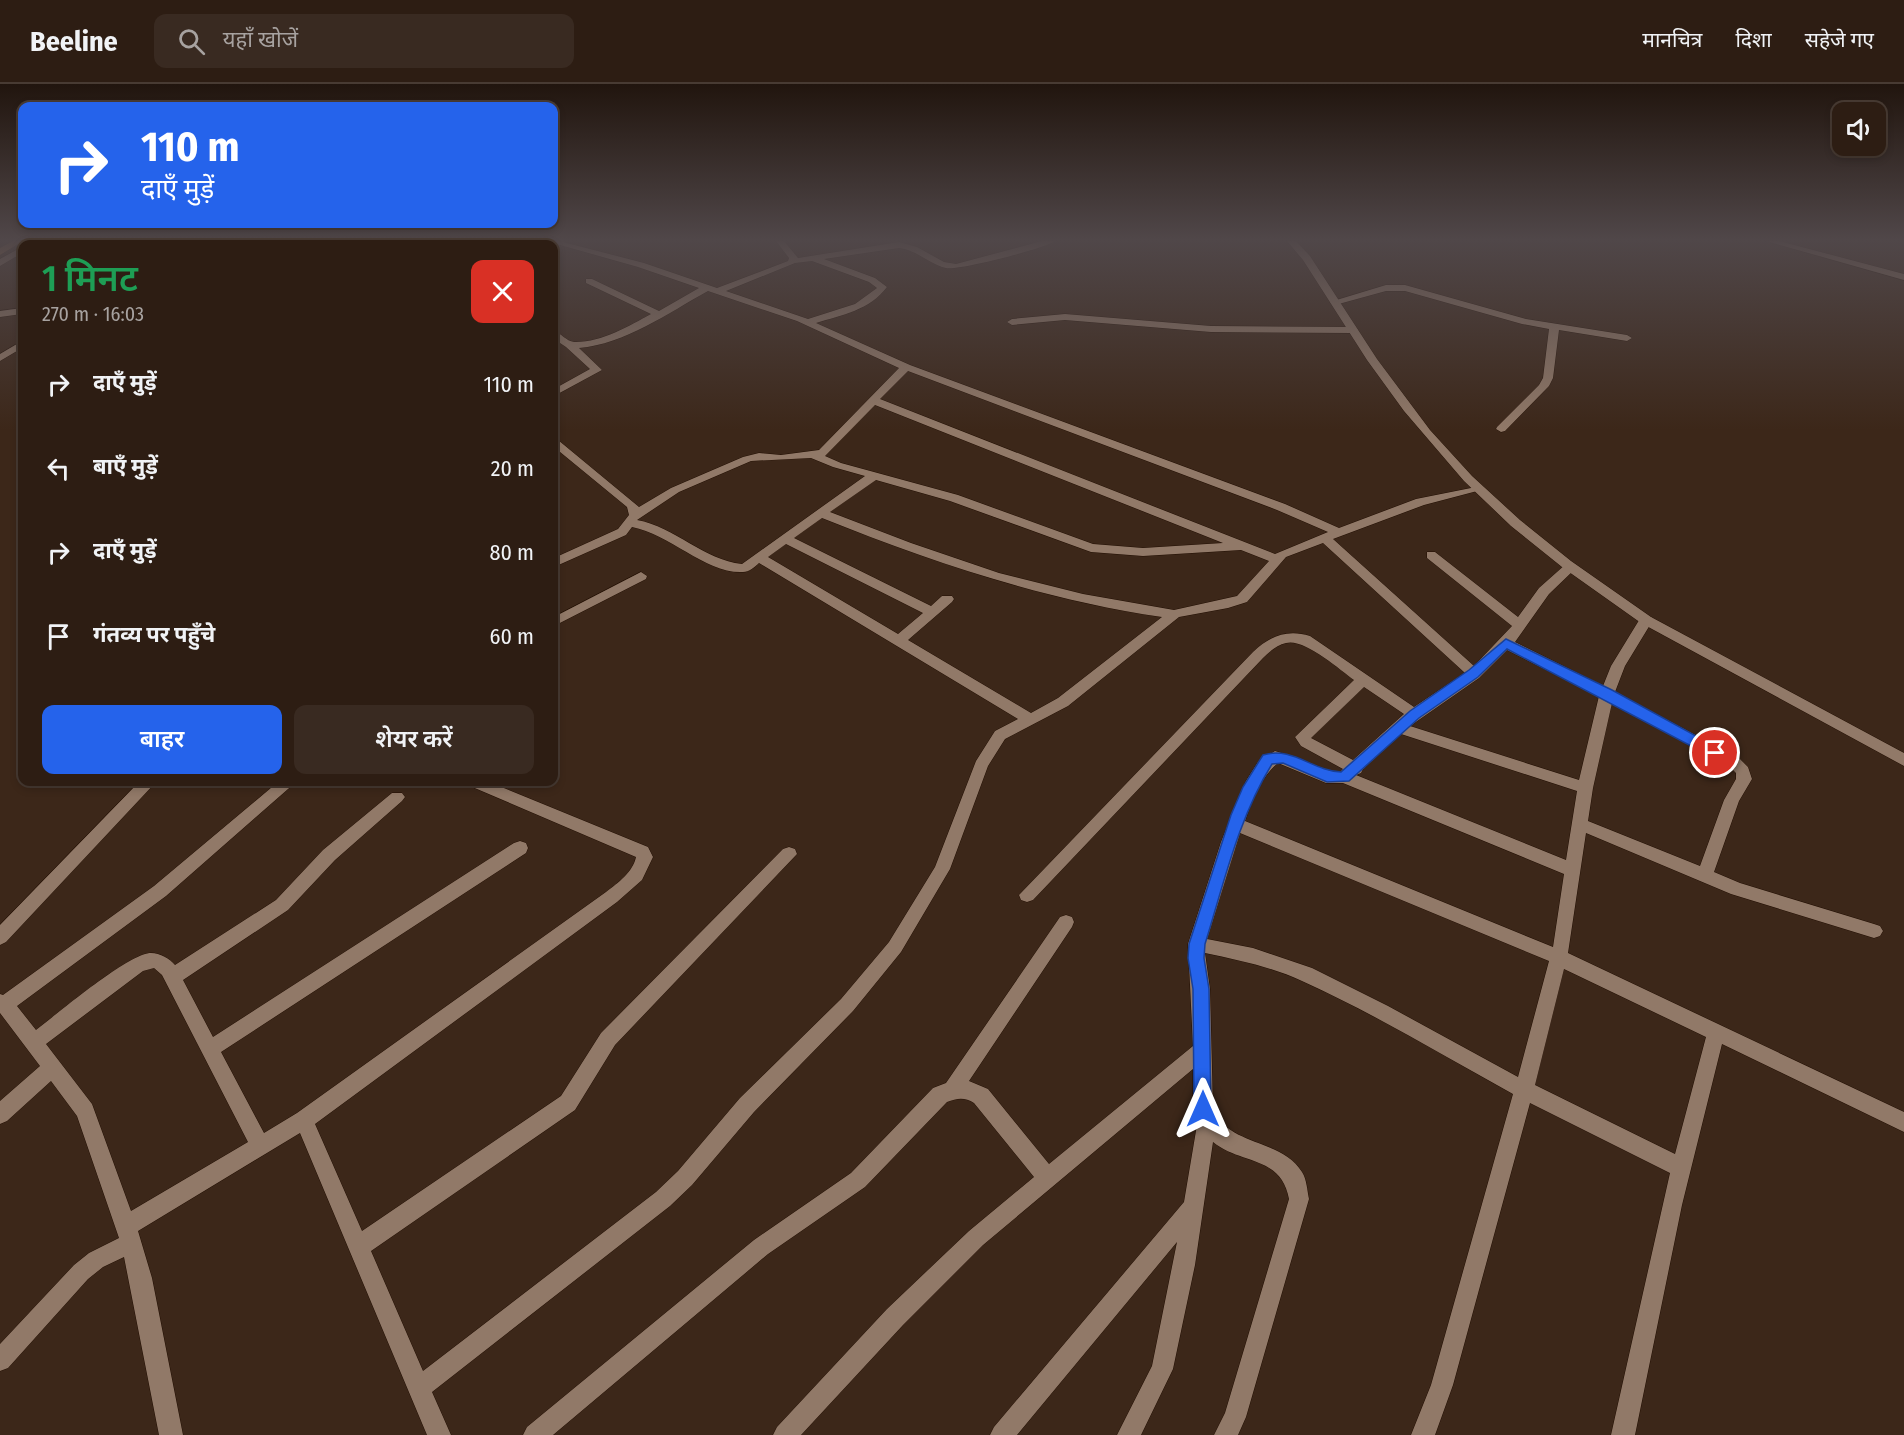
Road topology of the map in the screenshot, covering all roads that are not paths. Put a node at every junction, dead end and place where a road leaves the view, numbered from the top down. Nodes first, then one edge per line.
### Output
1 (637, 304) edge
2 (676, 304) edge
3 (759, 304) edge
4 (860, 304) edge
5 (1336, 304) edge
6 (1465, 304) edge
7 (18, 312) edge
8 (0, 314) edge
9 (658, 314) junction
10 (808, 322) junction
11 (1012, 322) dead end
12 (1554, 328) junction
13 (1353, 330) junction
14 (558, 337) edge
15 (1627, 338) dead end
16 (570, 345) junction
17 (18, 347) edge
18 (0, 358) edge
19 (906, 367) junction
20 (558, 391) edge
21 (873, 400) junction
22 (1501, 429) dead end
23 (558, 445) edge
24 (812, 454) junction
25 (873, 476) junction
26 (1477, 488) junction
27 (821, 513) junction
28 (633, 519) junction
29 (1332, 536) junction
30 (786, 539) junction
31 (1241, 546) junction
32 (1431, 555) dead end
33 (760, 558) junction
34 (1275, 559) junction
35 (558, 561) edge
36 (1570, 567) junction
37 (641, 576) dead end
38 (947, 599) dead end
39 (933, 612) junction
40 (1174, 614) junction
41 (558, 620) edge
42 (1646, 620) junction
43 (1519, 625) junction
44 (899, 641) junction
45 (1506, 643) junction
46 (1474, 674) junction
47 (1364, 679) junction
48 (1607, 694) junction
49 (1414, 714) junction
50 (1030, 719) junction
51 (1400, 728) junction
52 (1904, 760) edge
53 (1350, 773) junction
54 (144, 786) edge
55 (283, 786) edge
56 (485, 786) edge
57 (1585, 789) junction
58 (397, 797) dead end
59 (1236, 824) junction
60 (1580, 824) junction
61 (520, 848) dead end
62 (789, 854) dead end
63 (1573, 870) junction
64 (1704, 877) junction
65 (1027, 895) dead end
66 (1065, 922) dead end
67 (1874, 931) dead end
68 (0, 937) edge
69 (1197, 944) junction
70 (1558, 957) junction
71 (172, 977) junction
72 (2, 1003) edge
73 (1716, 1032) junction
74 (34, 1042) junction
75 (210, 1049) junction
76 (1203, 1049) junction
77 (52, 1068) junction
78 (953, 1089) junction
79 (1524, 1090) junction
80 (0, 1114) edge
81 (304, 1120) junction
82 (1904, 1122) edge
83 (1206, 1123) junction
84 (260, 1146) junction
85 (1681, 1168) junction
86 (1047, 1178) junction
87 (1194, 1207) junction
88 (129, 1235) junction
89 (359, 1246) junction
90 (0, 1360) edge
91 (418, 1389) junction
92 (171, 1435) edge
93 (440, 1435) edge
94 (535, 1435) edge
95 (785, 1435) edge
96 (1002, 1435) edge
97 (1129, 1435) edge
98 (1226, 1435) edge
99 (1423, 1435) edge
100 (1623, 1435) edge

1 - 9 street
2 - 9 street
3 - 10 street
4 - 10 street
5 - 13 street
6 - 12 street
7 - 8 street
9 - 16 street
10 - 19 street
11 - 13 street
12 - 15 street
12 - 22 street
13 - 26 street
14 - 16 street
16 - 20 street
17 - 18 street
19 - 21 street
19 - 29 street
21 - 24 street
21 - 31 street
23 - 28 street
24 - 25 street
24 - 28 street
25 - 27 street
25 - 31 street
26 - 29 street
26 - 36 street
27 - 30 street
27 - 40 street
28 - 33 street
28 - 35 street
29 - 34 street
29 - 46 street
30 - 33 street
30 - 39 street
31 - 34 street
32 - 43 street
33 - 44 street
34 - 40 street
36 - 42 street
36 - 43 street
37 - 41 street
38 - 39 street
39 - 44 street
40 - 50 street
42 - 48 street
42 - 52 street
43 - 45 street
44 - 50 street
45 - 46 street
45 - 48 street
46 - 49 street
47 - 49 street
47 - 53 street
47 - 65 street
48 - 57 street
48 - 64 street
49 - 51 street
50 - 91 street
51 - 53 street
51 - 57 street
53 - 59 street
53 - 63 street
54 - 68 street
55 - 72 street
56 - 81 street
57 - 60 street
58 - 71 street
59 - 69 street
59 - 70 street
60 - 63 street
60 - 64 street
61 - 75 street
62 - 89 street
63 - 70 street
64 - 67 street
66 - 78 street
69 - 76 street
69 - 79 street
70 - 73 street
70 - 79 street
71 - 74 street
71 - 75 street
72 - 74 street
73 - 82 street
73 - 85 street
74 - 77 street
75 - 84 street
76 - 83 street
76 - 86 street
77 - 80 street
77 - 88 street
78 - 86 street
78 - 94 street
79 - 85 street
79 - 99 street
81 - 84 street
81 - 89 street
83 - 87 street
83 - 98 street
84 - 88 street
85 - 100 street
86 - 95 street
87 - 96 street
87 - 97 street
88 - 90 street
88 - 92 street
89 - 91 street
91 - 93 street

